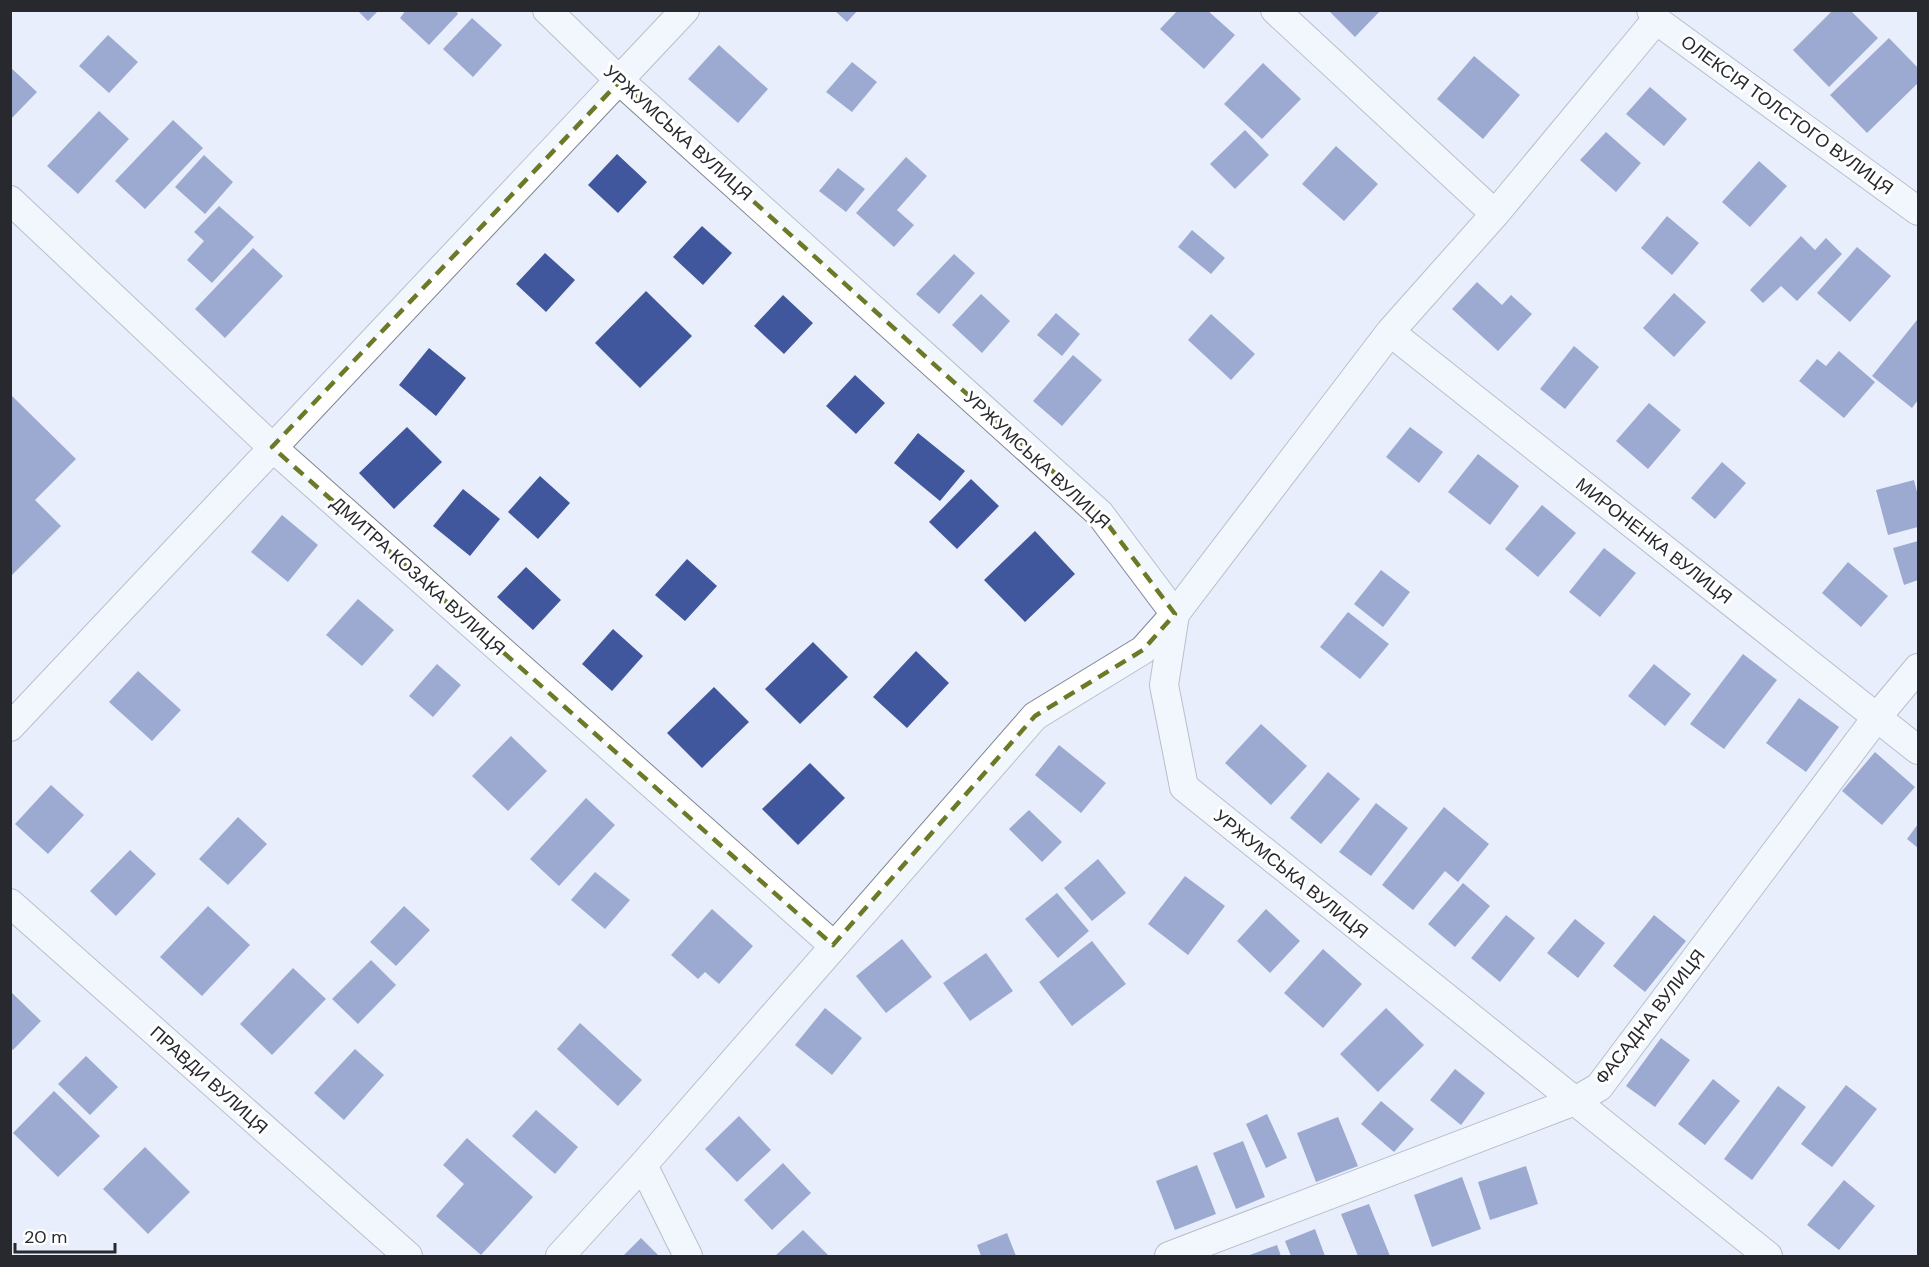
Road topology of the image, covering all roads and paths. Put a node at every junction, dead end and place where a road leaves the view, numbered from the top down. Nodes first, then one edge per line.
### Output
1 (546, 10) edge
2 (685, 10) edge
3 (1275, 10) edge
4 (1653, 15) edge
5 (620, 81) junction
6 (10, 200) edge
7 (1918, 210) edge
8 (1495, 214) junction
9 (1390, 332) junction
10 (272, 447) junction
11 (1175, 614) junction
12 (1918, 668) edge
13 (1877, 717) junction
14 (10, 728) edge
15 (1918, 750) edge
16 (10, 903) edge
17 (833, 945) junction
18 (1575, 1101) junction
19 (643, 1165) junction
20 (408, 1257) edge
21 (560, 1257) edge
22 (687, 1257) edge
23 (1169, 1257) edge
24 (1768, 1257) edge

1 - 5 street, УРЖУМСЬКА ВУЛИЦЯ
2 - 5 street
3 - 8 street
4 - 7 street, ОЛЕКСІЯ ТОЛСТОГО ВУЛИЦЯ
4 - 8 street
5 - 10 street
5 - 11 street, УРЖУМСЬКА ВУЛИЦЯ
6 - 10 street, ДМИТРА КОЗАКА ВУЛИЦЯ
8 - 9 street
9 - 11 street
9 - 13 street, МИРОНЕНКА ВУЛИЦЯ
10 - 14 street
10 - 17 street, ДМИТРА КОЗАКА ВУЛИЦЯ
11 - 17 street
11 - 18 street, УРЖУМСЬКА ВУЛИЦЯ
12 - 13 street, ФАСАДНА ВУЛИЦЯ
13 - 15 street, МИРОНЕНКА ВУЛИЦЯ
13 - 18 street, ФАСАДНА ВУЛИЦЯ
16 - 20 street, ПРАВДИ ВУЛИЦЯ
17 - 19 street
18 - 23 street, ФАСАДНА ВУЛИЦЯ
18 - 24 street, УРЖУМСЬКА ВУЛИЦЯ
19 - 21 street
19 - 22 street

